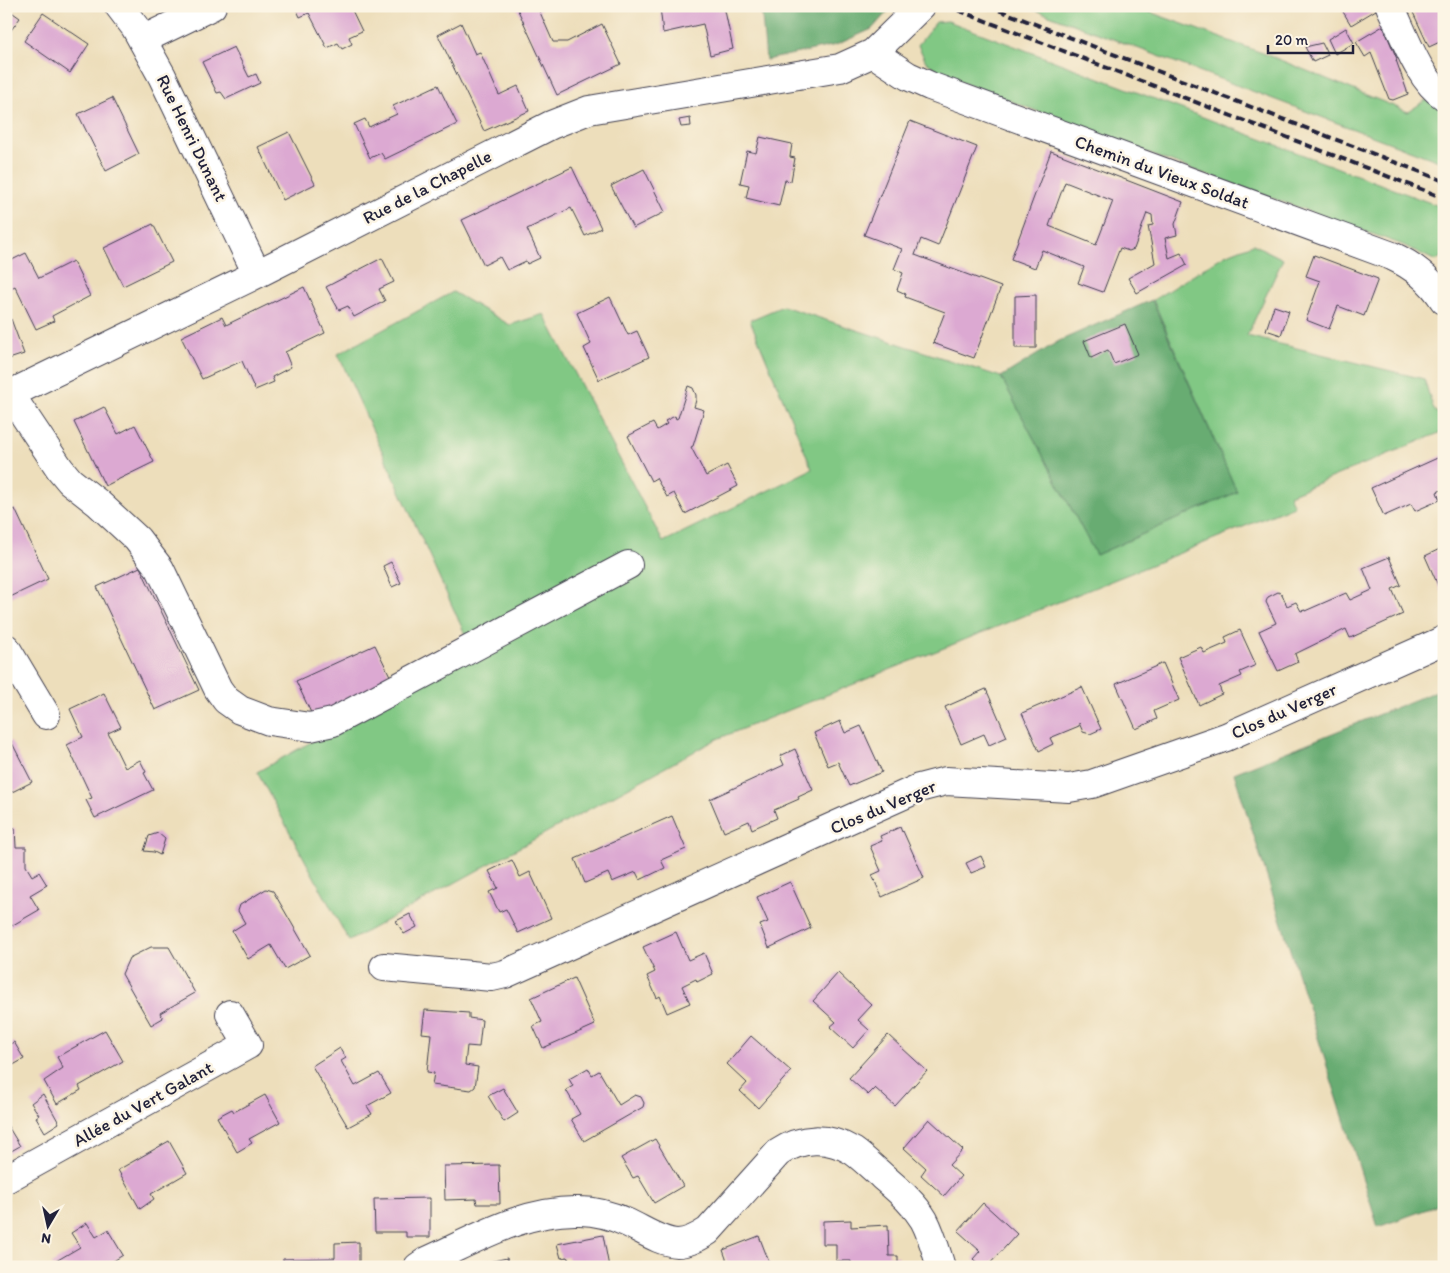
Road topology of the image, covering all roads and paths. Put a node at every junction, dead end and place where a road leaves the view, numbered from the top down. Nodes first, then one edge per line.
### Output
1 (119, 6) edge
2 (212, 6) edge
3 (921, 6) edge
4 (1390, 6) edge
5 (142, 40) junction
6 (873, 53) junction
7 (1444, 96) edge
8 (257, 274) junction
9 (1444, 300) edge
10 (8, 395) edge
11 (628, 565) dead end
12 (1444, 640) edge
13 (6, 648) edge
14 (46, 715) dead end
15 (384, 967) dead end
16 (230, 1014) dead end
17 (6, 1179) edge
18 (418, 1267) edge
19 (941, 1267) edge

1 - 5 street, Rue Henri Dunant
2 - 5 street
3 - 6 street, Rue de la Chapelle
4 - 7 street
5 - 8 street, Rue Henri Dunant
6 - 8 street, Rue de la Chapelle
6 - 9 street, Chemin du Vieux Soldat
8 - 10 street, Rue de la Chapelle
10 - 11 street
12 - 15 street, Clos du Verger
13 - 14 street
16 - 17 street, Allée du Vert Galant
18 - 19 street

